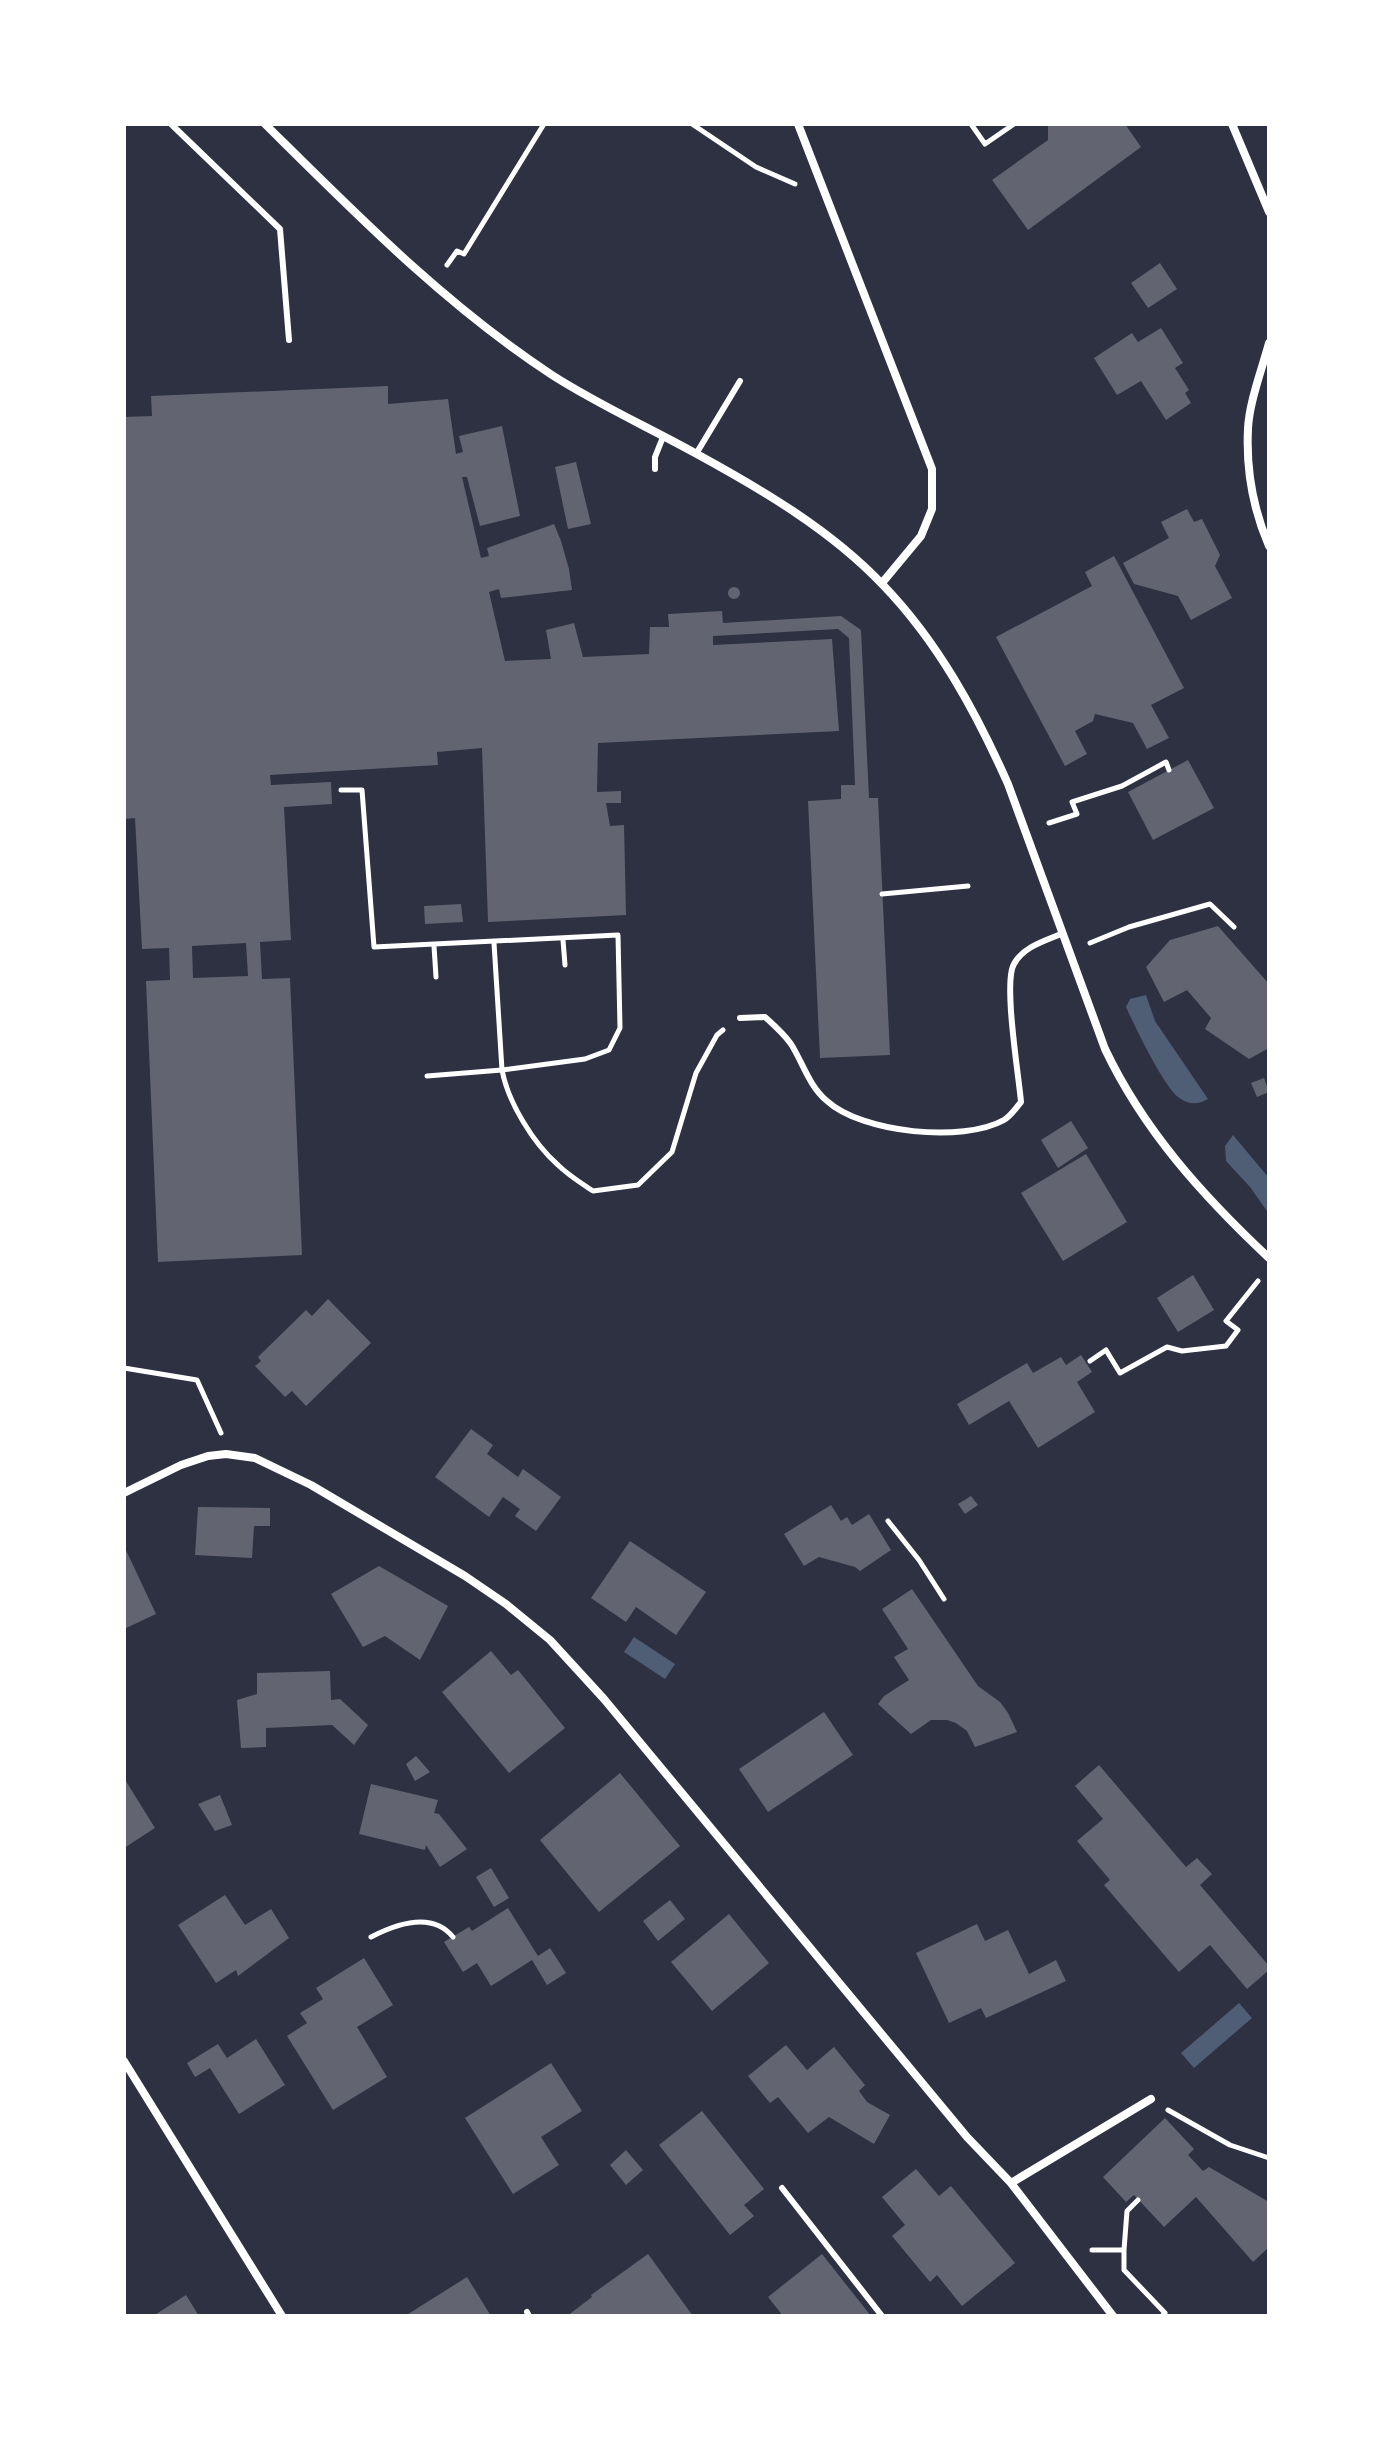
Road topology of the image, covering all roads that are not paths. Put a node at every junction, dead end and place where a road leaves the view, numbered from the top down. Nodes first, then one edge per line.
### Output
1 (171, 124) edge
2 (265, 124) edge
3 (798, 124) edge
4 (1232, 124) edge
5 (1269, 212) edge
6 (289, 340) dead end
7 (1269, 343) edge
8 (740, 381) dead end
9 (663, 437) junction
10 (696, 454) junction
11 (655, 469) dead end
12 (1269, 546) edge
13 (882, 583) junction
14 (1061, 934) junction
15 (740, 1018) road end
16 (1269, 1258) edge
17 (124, 1493) edge
18 (124, 2061) edge
19 (1151, 2099) road end
20 (1011, 2183) junction
21 (782, 2188) dead end
22 (282, 2316) edge
23 (882, 2316) edge
24 (1113, 2316) edge

1 - 6 lane
2 - 9 street
3 - 13 street
4 - 5 street
7 - 12 street
8 - 10 lane
9 - 10 street
9 - 11 lane
10 - 13 street
13 - 14 street
14 - 15 lane
14 - 16 street
17 - 20 street
18 - 22 street
19 - 20 street
20 - 24 street
21 - 23 lane

